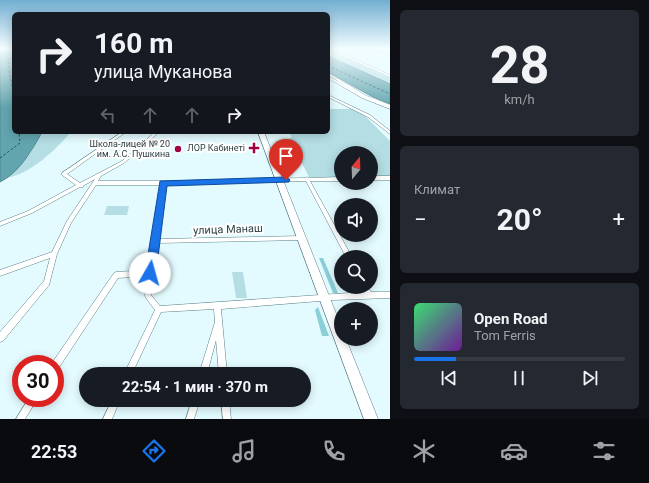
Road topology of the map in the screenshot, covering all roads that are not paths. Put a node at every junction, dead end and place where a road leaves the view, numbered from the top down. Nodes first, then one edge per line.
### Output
1 (373, 69) edge
2 (330, 76) edge
3 (390, 76) edge
4 (330, 97) edge
5 (390, 107) edge
6 (390, 133) edge
7 (121, 134) edge
8 (155, 134) edge
9 (262, 134) edge
10 (100, 176) junction
11 (378, 178) edge
12 (390, 178) edge
13 (308, 179) junction
14 (334, 179) edge
15 (280, 180) junction
16 (96, 183) junction
17 (163, 183) junction
18 (81, 186) junction
19 (0, 224) edge
20 (302, 238) junction
21 (154, 241) junction
22 (345, 250) edge
23 (54, 254) junction
24 (0, 273) edge
25 (150, 273) junction
26 (369, 295) joint
27 (390, 295) edge
28 (325, 298) junction
29 (217, 307) junction
30 (159, 309) junction
31 (218, 321) junction
32 (0, 338) edge
33 (62, 355) edge
34 (131, 367) edge
35 (205, 367) edge
36 (222, 367) edge
37 (28, 407) edge
38 (112, 407) edge
39 (194, 407) edge
40 (226, 407) edge
41 (20, 419) edge
42 (106, 419) edge
43 (190, 419) edge
44 (227, 419) edge
45 (371, 419) edge

1 - 3 street
2 - 5 street
4 - 6 street
7 - 18 street
8 - 10 street
9 - 15 main road
10 - 16 street
10 - 18 street
11 - 12 street
13 - 14 street
13 - 15 street
13 - 22 street
15 - 17 street
15 - 20 main road
16 - 17 street
16 - 23 street
17 - 21 street
18 - 19 street
20 - 21 street, улица Манаш
20 - 28 main road
21 - 25 street
23 - 24 street
23 - 32 street
25 - 30 street
25 - 33 street
26 - 27 street
26 - 28 street
28 - 29 street
28 - 45 main road
29 - 30 street
29 - 31 street
30 - 34 street
31 - 35 street
31 - 36 street
37 - 41 street
38 - 42 street
39 - 43 street
40 - 44 street

